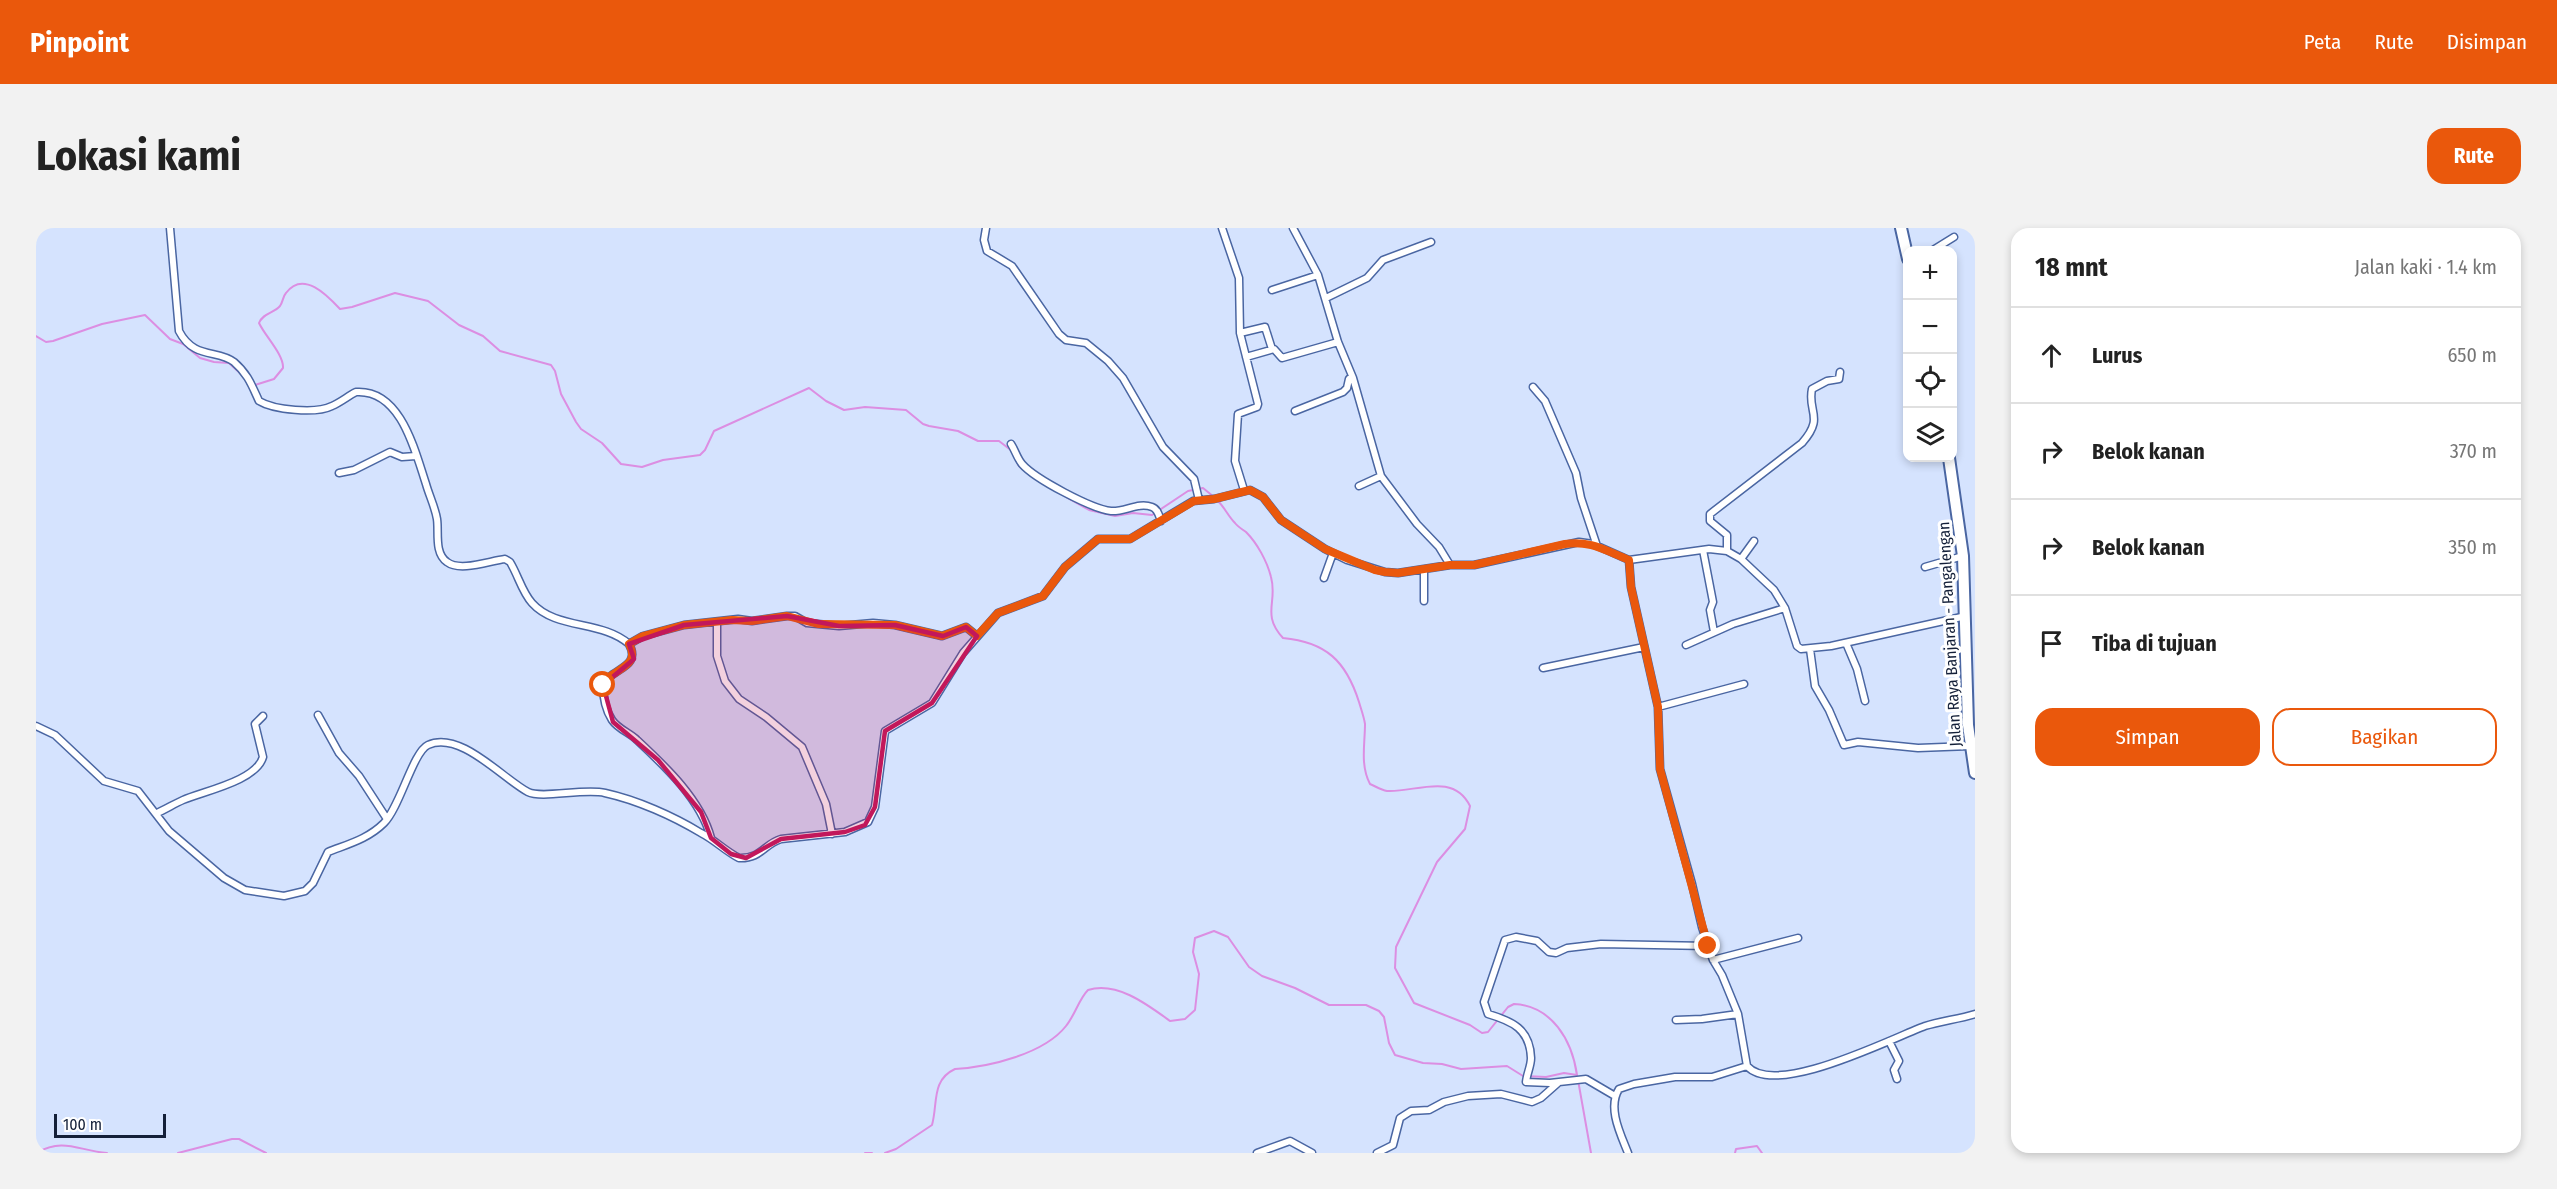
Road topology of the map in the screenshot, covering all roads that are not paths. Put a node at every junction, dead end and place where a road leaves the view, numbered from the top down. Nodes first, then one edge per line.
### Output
1 (170, 228) edge
2 (986, 228) edge
3 (1222, 228) edge
4 (1293, 228) edge
5 (1901, 228) edge
6 (1954, 237) dead end
7 (1431, 242) dead end
8 (1905, 246) edge
9 (1939, 246) edge
10 (1318, 275) junction
11 (1272, 290) dead end
12 (1326, 298) junction
13 (1240, 333) junction
14 (1338, 342) junction
15 (1272, 349) junction
16 (1246, 357) junction
17 (1840, 372) dead end
18 (1352, 376) junction
19 (1533, 387) dead end
20 (1295, 411) dead end
21 (1011, 444) dead end
22 (416, 456) junction
23 (1950, 462) edge
24 (339, 473) dead end
25 (1382, 476) junction
26 (1359, 486) dead end
27 (1244, 490) junction
28 (1199, 497) junction
29 (1159, 516) junction
30 (1754, 541) dead end
31 (1597, 546) junction
32 (1702, 549) junction
33 (1727, 551) junction
34 (1332, 553) junction
35 (1963, 556) junction
36 (1741, 559) junction
37 (1629, 560) junction
38 (1450, 565) junction
39 (1925, 567) dead end
40 (1424, 570) junction
41 (1324, 578) dead end
42 (1424, 601) dead end
43 (1785, 608) junction
44 (1967, 615) junction
45 (717, 622) junction
46 (1714, 632) junction
47 (977, 636) junction
48 (1846, 643) junction
49 (629, 644) junction
50 (1686, 645) dead end
51 (1971, 646) edge
52 (1644, 647) junction
53 (1810, 649) junction
54 (1543, 668) dead end
55 (1744, 684) dead end
56 (1865, 701) dead end
57 (1658, 707) junction
58 (318, 715) dead end
59 (262, 716) dead end
60 (1972, 725) edge
61 (36, 726) edge
62 (1970, 746) junction
63 (1975, 773) edge
64 (158, 813) junction
65 (387, 819) junction
66 (832, 834) junction
67 (711, 838) junction
68 (1798, 938) dead end
69 (1708, 946) junction
70 (1713, 960) junction
71 (1738, 1014) junction
72 (1975, 1014) edge
73 (1676, 1020) dead end
74 (1889, 1041) junction
75 (1747, 1066) junction
76 (1897, 1079) dead end
77 (1558, 1083) junction
78 (1615, 1096) junction
79 (1257, 1153) edge
80 (1312, 1153) edge
81 (1377, 1153) edge
82 (1628, 1153) edge

1 - 22 street
2 - 28 street
3 - 13 street
4 - 10 street
5 - 8 main road
6 - 9 street
7 - 12 street
10 - 11 street
10 - 12 street
12 - 14 street
13 - 15 street
13 - 16 street
14 - 15 street
14 - 18 street
15 - 16 street
16 - 27 street
17 - 33 street
18 - 20 street
18 - 25 street
19 - 31 street
21 - 29 street
22 - 24 street
22 - 49 street
23 - 35 main road, Jalan Raya Banjaran - Pangalengan
25 - 26 street
25 - 38 street
27 - 28 street
27 - 34 street
28 - 29 street
29 - 47 street
30 - 36 street
31 - 37 street
31 - 38 street
32 - 33 street
32 - 37 street
32 - 46 street
33 - 36 street
34 - 40 street
34 - 41 street
35 - 39 street
35 - 44 main road, Jalan Raya Banjaran - Pangalengan
36 - 43 street
37 - 52 street
38 - 40 street
40 - 42 street
43 - 46 street
43 - 53 street
44 - 48 street
44 - 51 main road, Jalan Raya Banjaran - Pangalengan
45 - 47 street
45 - 49 street
45 - 66 street
46 - 50 street
47 - 66 street
48 - 53 street
48 - 56 street
49 - 67 street
51 - 60 main road, Jalan Raya Banjaran - Pangalengan
52 - 54 street
52 - 57 street
53 - 62 street
55 - 57 street
57 - 69 street
58 - 65 street
59 - 64 street
60 - 62 main road, Jalan Raya Banjaran - Pangalengan
61 - 64 street
62 - 63 main road, Jalan Raya Banjaran - Pangalengan
64 - 65 street
65 - 67 street
66 - 67 street
68 - 70 street
69 - 70 street
69 - 77 street
70 - 71 street
71 - 73 street
71 - 75 street
72 - 74 street
74 - 75 street
74 - 76 street
75 - 78 street
77 - 78 street
77 - 81 street
78 - 82 street
79 - 80 street

